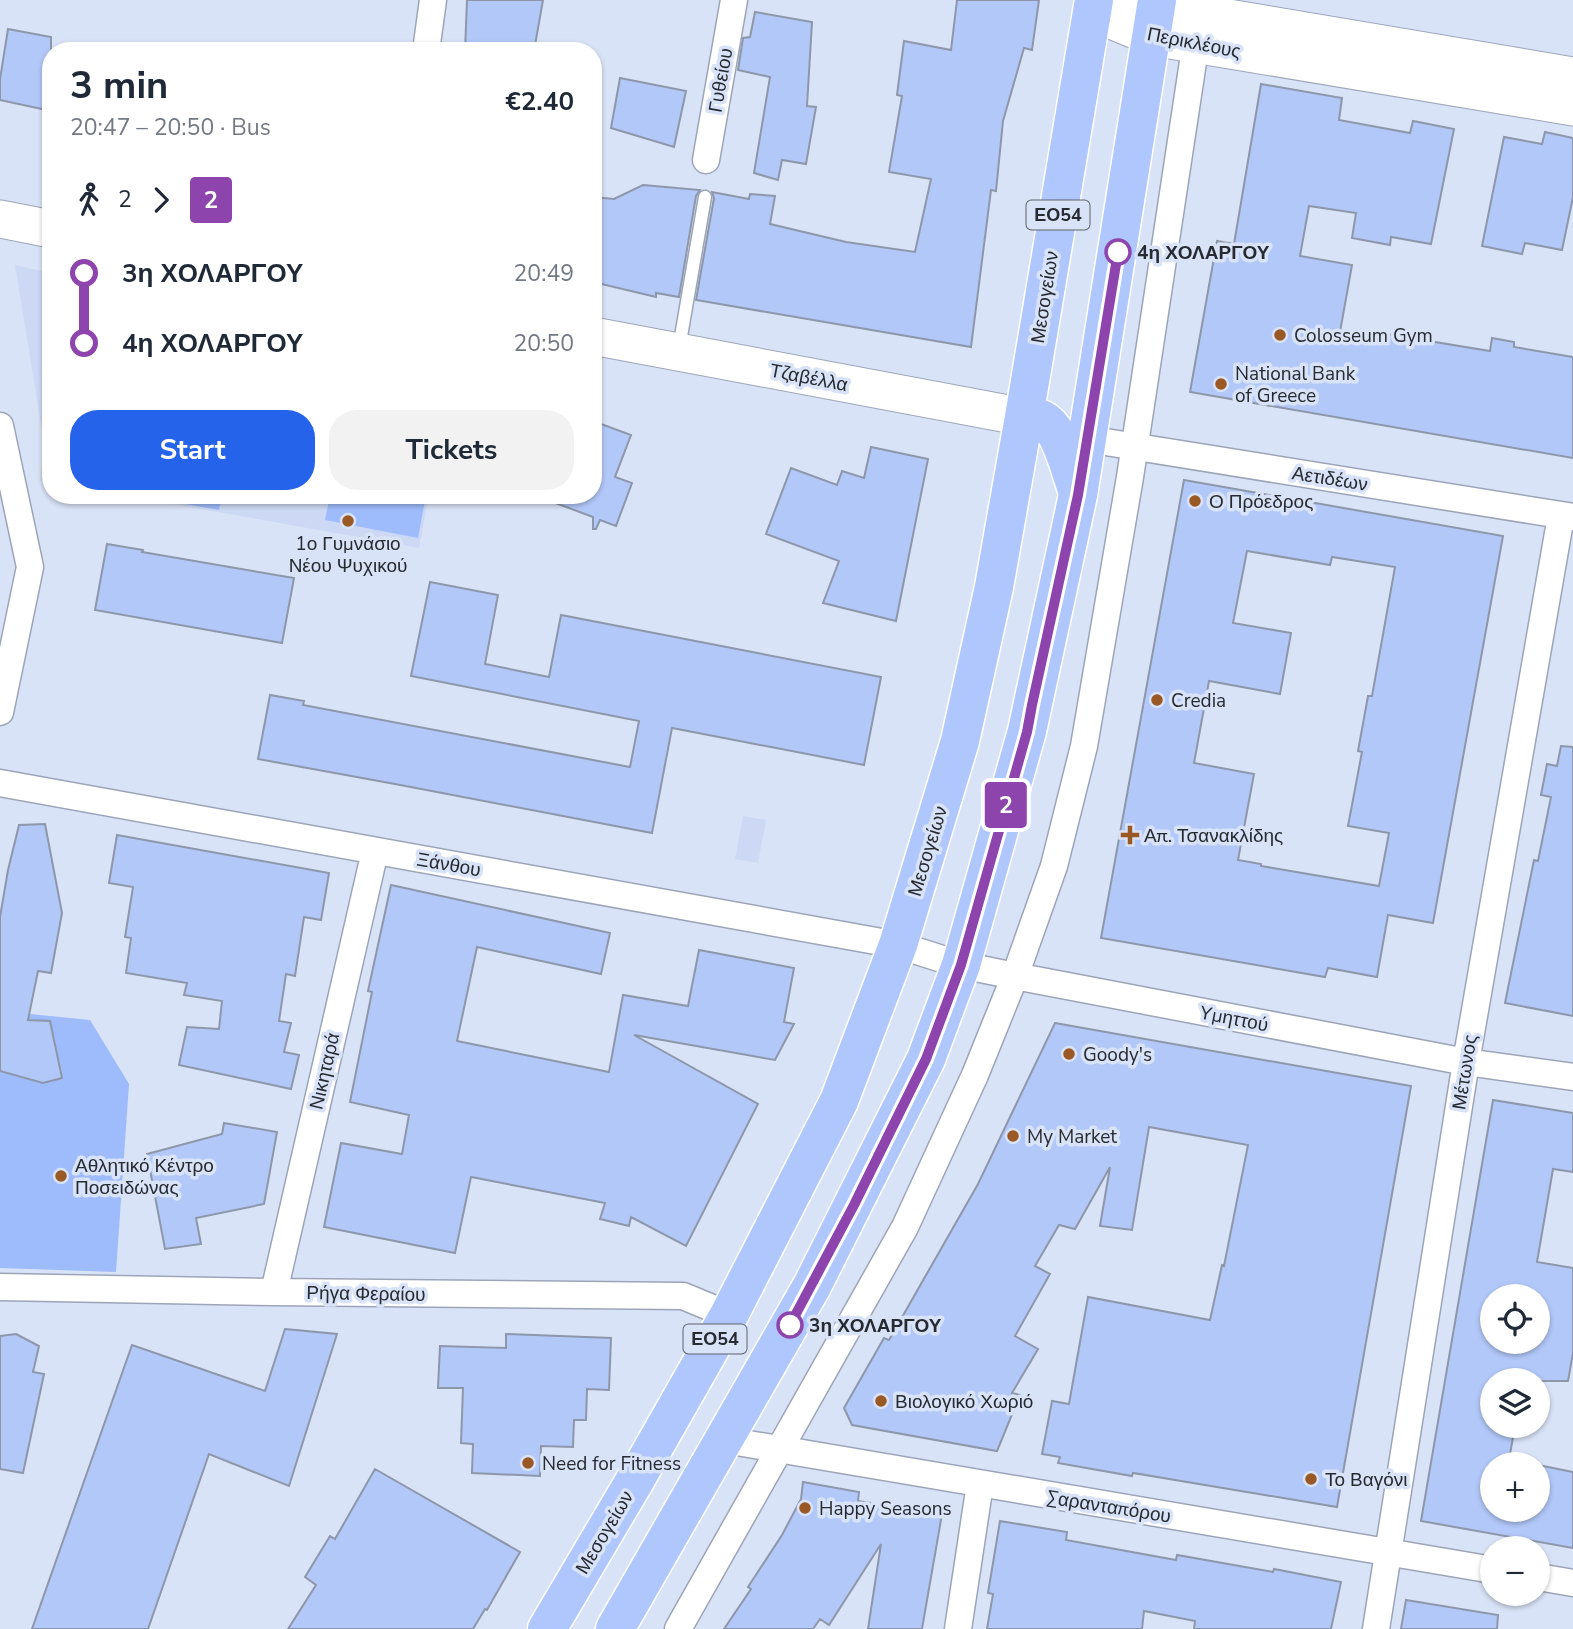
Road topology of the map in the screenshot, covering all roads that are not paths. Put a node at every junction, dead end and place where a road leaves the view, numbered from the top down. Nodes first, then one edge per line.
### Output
1 (433, 0) edge
2 (734, 0) edge
3 (1093, 6) edge
4 (1155, 14) edge
5 (1200, 19) edge
6 (427, 42) edge
7 (1573, 76) edge
8 (1573, 107) edge
9 (706, 160) dead end
10 (705, 197) dead end
11 (0, 219) edge
12 (42, 227) edge
13 (602, 338) edge
14 (678, 352) junction
15 (1024, 417) junction
16 (0, 426) edge
17 (1087, 439) junction
18 (1135, 446) junction
19 (1078, 495) junction
20 (1567, 516) edge
21 (0, 712) edge
22 (0, 783) edge
23 (375, 850) junction
24 (898, 945) junction
25 (961, 965) junction
26 (1015, 976) junction
27 (1466, 1062) junction
28 (1573, 1077) edge
29 (0, 1286) edge
30 (274, 1292) junction
31 (729, 1315) junction
32 (725, 1440) junction
33 (780, 1451) junction
34 (980, 1484) junction
35 (1387, 1552) junction
36 (1480, 1568) edge
37 (1550, 1579) edge
38 (1573, 1583) edge
39 (547, 1629) edge
40 (615, 1629) edge
41 (678, 1629) edge
42 (958, 1629) edge
43 (1376, 1629) edge

1 - 6 street
2 - 9 street, Γυθείου
3 - 4 street, Περικλέους
3 - 15 main road, Μεσογείων / ΕΟ54
4 - 5 street, Περικλέους
4 - 17 main road, ΕΟ54
5 - 7 street, Περικλέους
5 - 8 street, Περικλέους
5 - 18 street
10 - 14 lane
11 - 12 street
13 - 14 street, Τζαβέλλα
14 - 15 street, Τζαβέλλα
15 - 19 main road
15 - 24 main road, Μεσογείων / ΕΟ54
16 - 21 street
17 - 18 street, Αετιδέων
17 - 19 main road, ΕΟ54
18 - 20 street, Αετιδέων
18 - 26 street
19 - 25 main road, ΕΟ54
20 - 27 street, Μέτωνος
22 - 23 street, Ξάνθου
23 - 24 street, Ξάνθου
23 - 30 street, Νικηταρά
24 - 25 street, Υμηττού
24 - 31 main road, Μεσογείων / ΕΟ54
25 - 26 street, Υμηττού
25 - 32 main road, ΕΟ54
26 - 27 street, Υμηττού
26 - 33 street
27 - 28 street, Υμηττού
27 - 35 street, Μέτωνος
29 - 30 street, Ρήγα Φεραίου
30 - 31 street, Ρήγα Φεραίου
31 - 39 main road, Μεσογείων / ΕΟ54
32 - 33 street, Σαρανταπόρου
32 - 40 main road, ΕΟ54
33 - 34 street, Σαρανταπόρου
33 - 41 street
34 - 35 street, Σαρανταπόρου
34 - 42 street
35 - 36 street, Σαρανταπόρου
35 - 43 street, Μέτωνος
37 - 38 street

